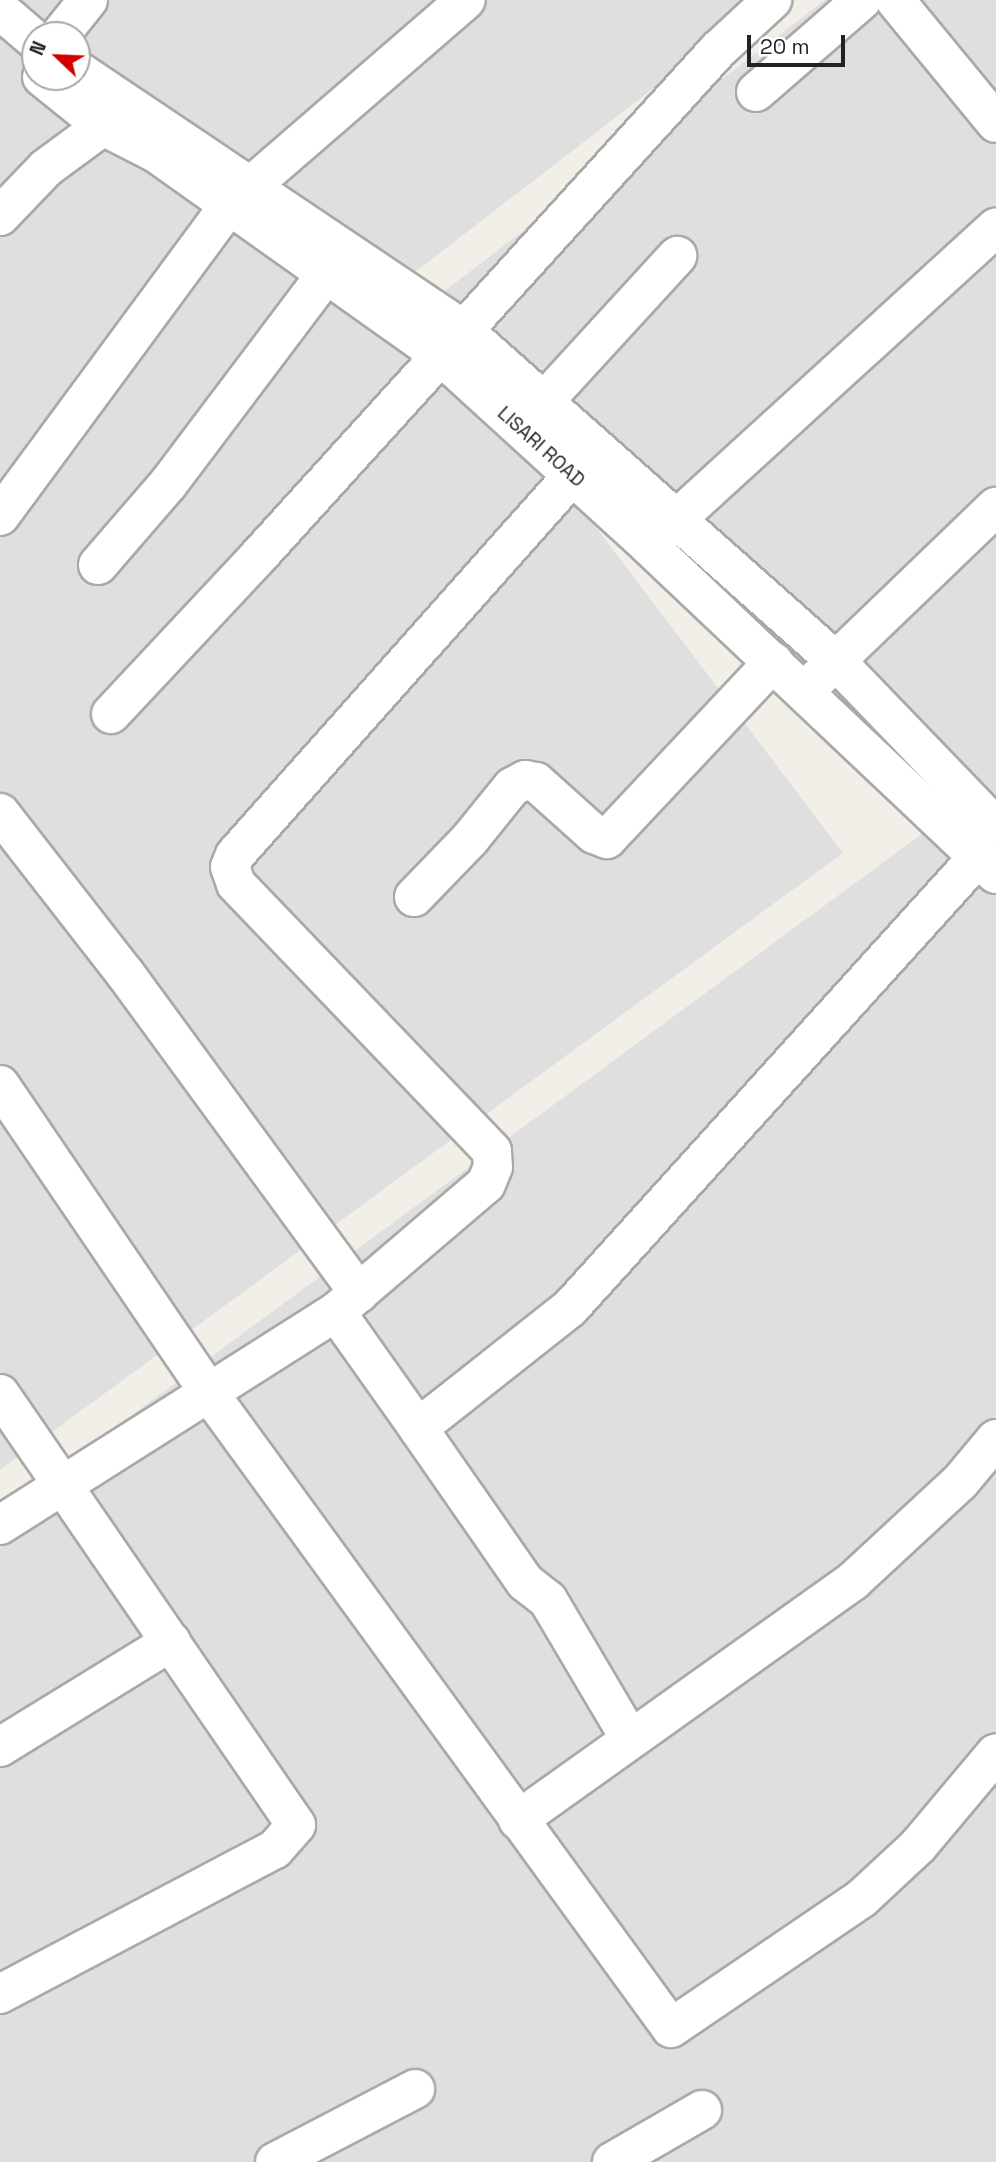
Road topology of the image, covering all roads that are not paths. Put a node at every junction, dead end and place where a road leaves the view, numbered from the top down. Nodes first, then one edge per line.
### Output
1 (88, 0) edge
2 (466, 0) edge
3 (772, 0) edge
4 (862, 0) edge
5 (895, 0) edge
6 (0, 10) edge
7 (71, 21) edge
8 (21, 42) edge
9 (0, 43) edge
10 (21, 56) edge
11 (91, 81) edge
12 (65, 91) edge
13 (756, 92) dead end
14 (996, 123) edge
15 (103, 126) junction
16 (240, 195) junction
17 (0, 216) edge
18 (996, 227) edge
19 (677, 256) dead end
20 (326, 274) junction
21 (450, 342) junction
22 (532, 414) junction
23 (573, 475) junction
24 (996, 507) edge
25 (0, 516) edge
26 (662, 533) junction
27 (98, 565) dead end
28 (773, 662) junction
29 (837, 662) junction
30 (803, 691) junction
31 (111, 714) dead end
32 (0, 813) edge
33 (990, 852) edge
34 (414, 897) dead end
35 (1, 1089) edge
36 (348, 1302) junction
37 (209, 1393) junction
38 (0, 1394) edge
39 (418, 1428) junction
40 (996, 1439) edge
41 (63, 1486) junction
42 (0, 1525) edge
43 (170, 1642) junction
44 (629, 1737) junction
45 (0, 1747) edge
46 (996, 1753) edge
47 (518, 1819) junction
48 (0, 1994) edge
49 (415, 2089) dead end
50 (702, 2110) dead end
51 (275, 2162) edge
52 (612, 2162) edge

1 - 7 street
2 - 16 street
3 - 21 street
4 - 13 street
5 - 14 street
6 - 8 street, LISARI ROAD
9 - 10 street, LISARI ROAD
11 - 16 street, LISARI ROAD
12 - 15 street, LISARI ROAD
15 - 16 street, LISARI ROAD
15 - 17 street
16 - 20 street, LISARI ROAD
16 - 21 street, LISARI ROAD
16 - 25 street
18 - 26 street
19 - 22 street
20 - 21 street, LISARI ROAD
20 - 27 street
21 - 22 street, LISARI ROAD
21 - 31 street
22 - 23 street, LISARI ROAD
22 - 26 street, LISARI ROAD
23 - 26 street, LISARI ROAD
23 - 36 street
24 - 29 street
26 - 28 street, LISARI ROAD
26 - 29 street, LISARI ROAD
28 - 30 street, LISARI ROAD
28 - 34 street
29 - 30 street
29 - 33 street, LISARI ROAD
30 - 33 street, LISARI ROAD
32 - 36 street
33 - 39 street
35 - 37 street
36 - 37 street
36 - 39 street
37 - 41 street
37 - 47 street
38 - 41 street
39 - 44 street
40 - 44 street
41 - 42 street
41 - 43 street
43 - 45 street
43 - 48 street
44 - 47 street
46 - 47 street
49 - 51 street
50 - 52 street

